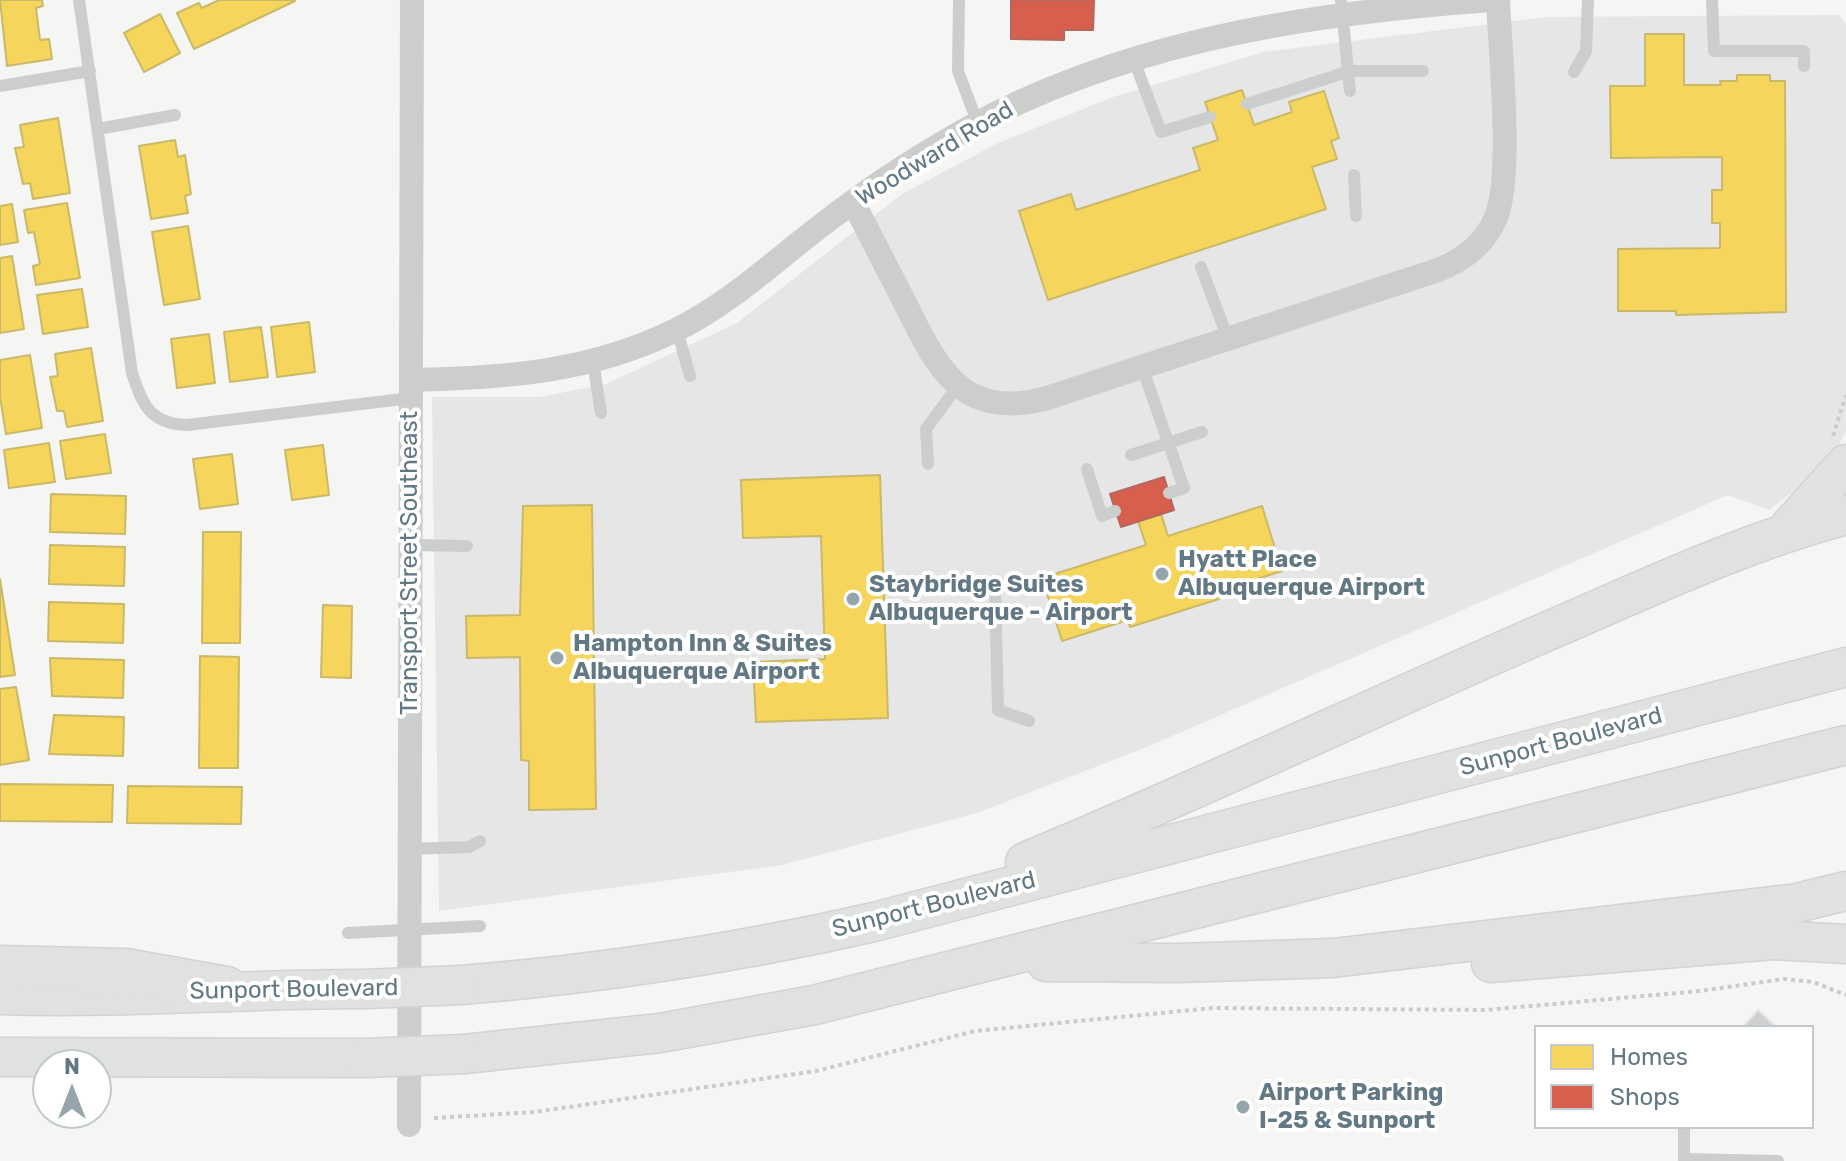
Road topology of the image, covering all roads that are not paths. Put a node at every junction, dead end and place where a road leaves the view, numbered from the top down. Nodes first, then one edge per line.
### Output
1 (79, 0) edge
2 (412, 0) edge
3 (959, 0) edge
4 (1492, 0) edge
5 (1498, 0) edge
6 (1588, 0) edge
7 (1712, 0) edge
8 (1342, 7) edge
9 (1134, 60) junction
10 (1804, 66) dead end
11 (90, 71) junction
12 (1350, 71) junction
13 (1423, 71) dead end
14 (1574, 72) dead end
15 (0, 86) edge
16 (1350, 91) dead end
17 (1247, 104) dead end
18 (175, 115) dead end
19 (1210, 117) dead end
20 (978, 124) junction
21 (98, 129) junction
22 (1354, 175) dead end
23 (853, 202) junction
24 (1356, 216) dead end
25 (1201, 267) dead end
26 (677, 330) junction
27 (1228, 339) junction
28 (593, 362) junction
29 (1142, 367) junction
30 (690, 376) dead end
31 (957, 387) junction
32 (412, 389) junction
33 (601, 413) dead end
34 (1202, 432) dead end
35 (1168, 443) junction
36 (1131, 455) dead end
37 (1836, 456) edge
38 (928, 464) dead end
39 (1087, 469) dead end
40 (1169, 493) dead end
41 (1115, 511) dead end
42 (1846, 515) edge
43 (1786, 531) junction
44 (410, 545) junction
45 (467, 546) dead end
46 (995, 588) dead end
47 (1838, 669) edge
48 (1029, 721) dead end
49 (1841, 746) edge
50 (480, 841) dead end
51 (409, 849) junction
52 (1846, 891) edge
53 (874, 922) junction
54 (480, 926) dead end
55 (409, 929) junction
56 (348, 933) dead end
57 (1846, 944) edge
58 (1333, 958) junction
59 (992, 961) junction
60 (0, 968) edge
61 (226, 989) junction
62 (0, 995) edge
63 (0, 1057) edge
64 (408, 1122) road end
65 (1684, 1129) edge
66 (1778, 1161) edge

1 - 11 lane
2 - 32 street, Transport Street Southeast
3 - 20 lane
4 - 8 street, Woodward Road
5 - 27 street
6 - 14 lane
7 - 10 lane
8 - 9 street, Woodward Road
8 - 12 lane
9 - 19 lane
9 - 20 street, Woodward Road
11 - 15 lane
11 - 21 lane
12 - 13 lane
12 - 16 lane
12 - 17 lane
18 - 21 lane
20 - 23 street, Woodward Road
21 - 32 lane
22 - 24 lane
23 - 26 street, Woodward Road
23 - 31 street
25 - 27 lane
26 - 28 street, Woodward Road
26 - 30 lane
27 - 29 street
28 - 32 street, Woodward Road
28 - 33 lane
29 - 31 street
29 - 35 lane
31 - 38 lane
32 - 44 street, Transport Street Southeast
34 - 35 lane
35 - 36 lane
35 - 40 lane
37 - 43 main road
39 - 41 lane
42 - 43 main road
43 - 53 main road
44 - 45 lane
44 - 51 street, Transport Street Southeast
46 - 48 lane
47 - 53 main road, Sunport Boulevard
49 - 59 main road
50 - 51 lane
51 - 55 street, Transport Street Southeast
52 - 58 main road
53 - 61 main road, Sunport Boulevard, bridge
54 - 55 lane
55 - 56 lane
55 - 64 street, Transport Street Southeast
57 - 58 main road
58 - 59 main road
59 - 63 main road, bridge
60 - 61 highway
61 - 62 main road, Sunport Boulevard
65 - 66 lane

